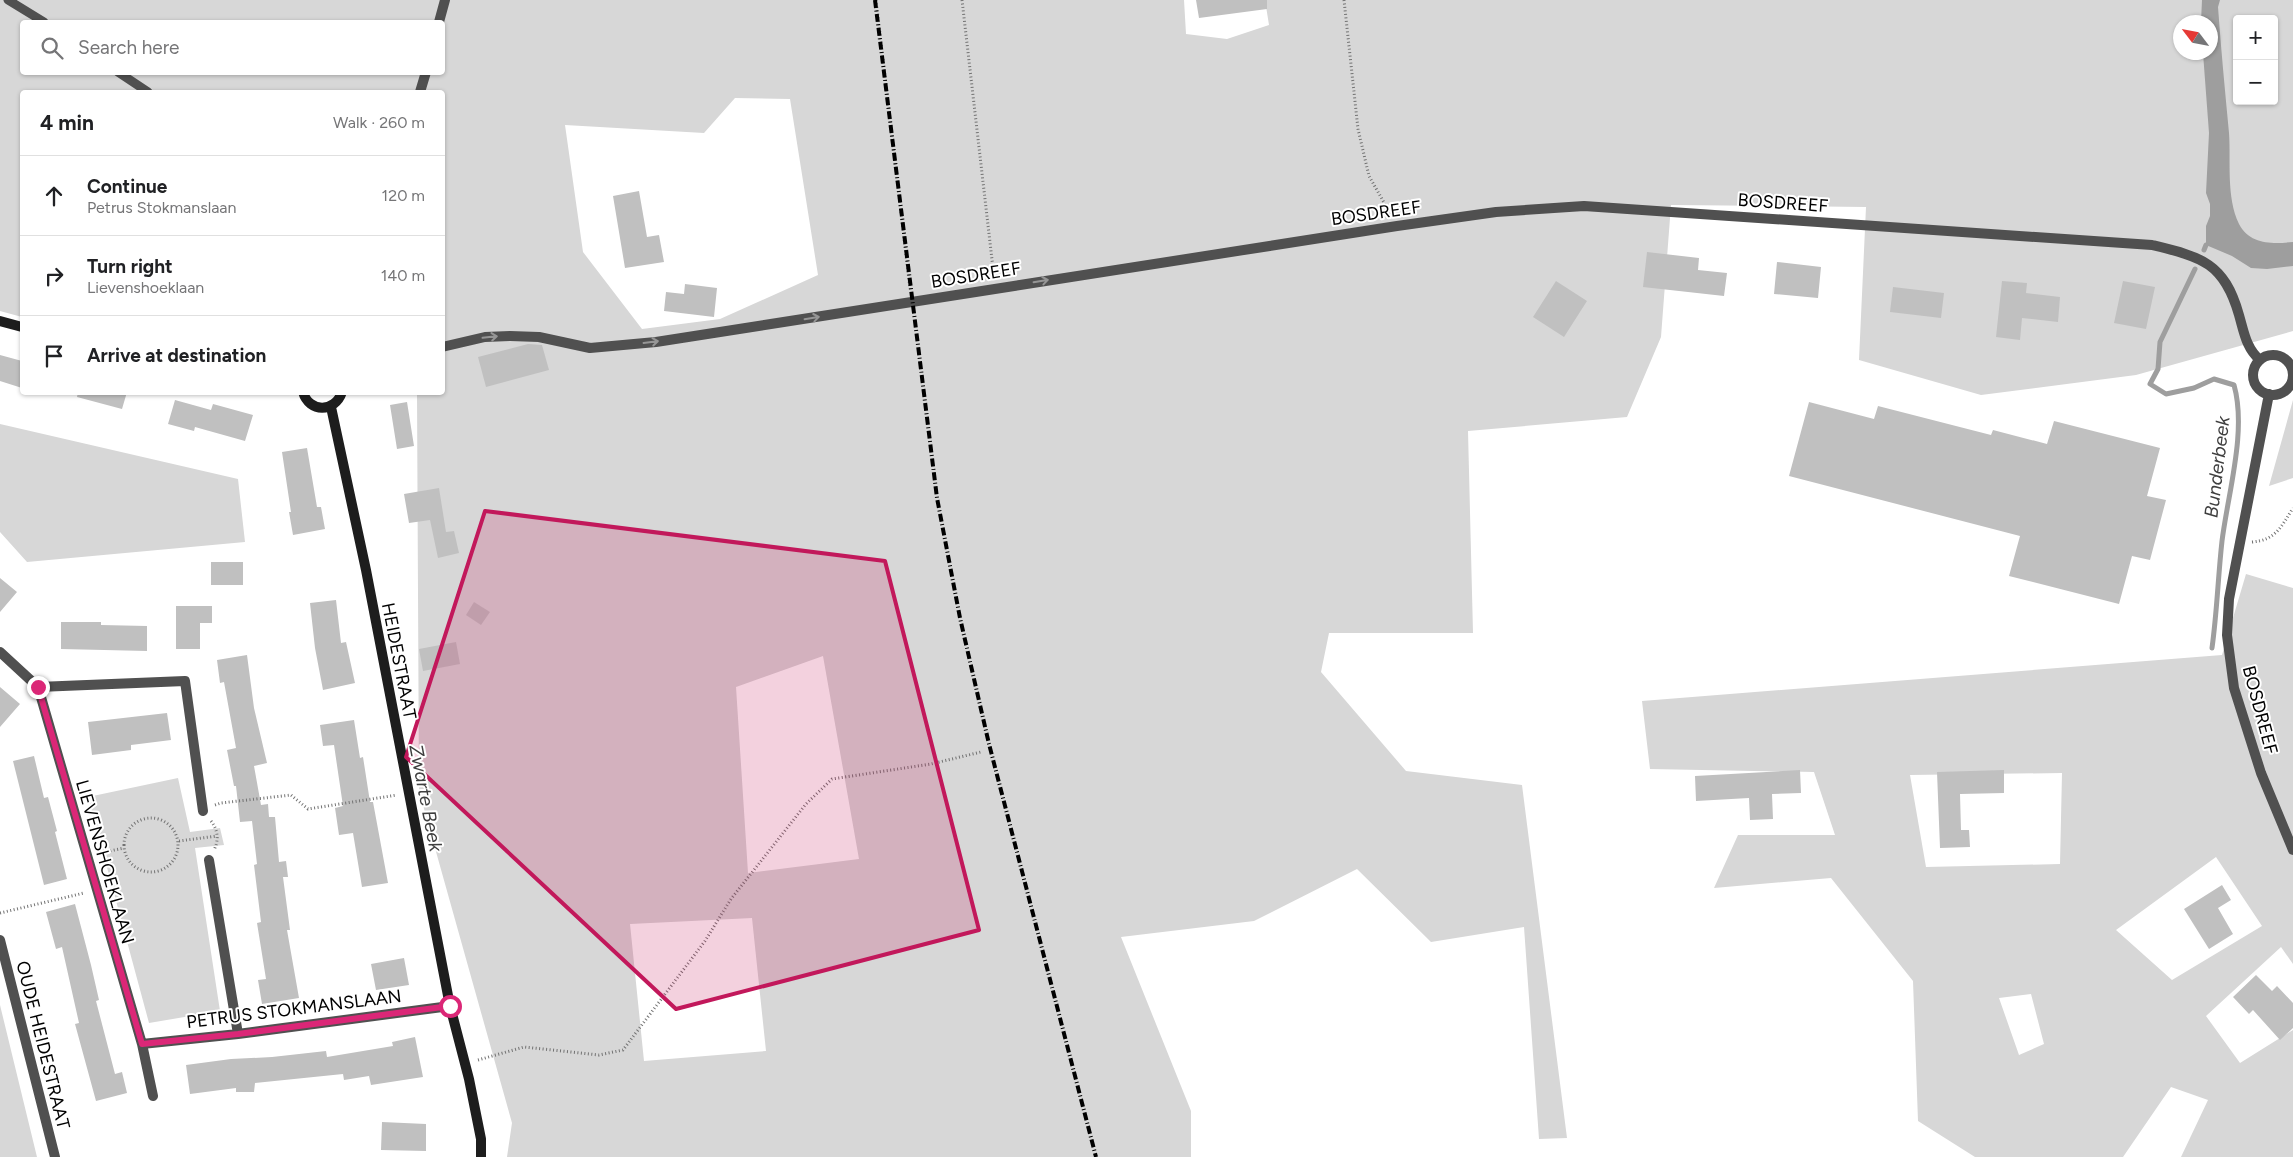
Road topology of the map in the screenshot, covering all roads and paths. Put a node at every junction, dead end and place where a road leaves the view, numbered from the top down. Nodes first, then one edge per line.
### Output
1 (8, 0) edge
2 (445, 0) edge
3 (876, 0) edge
4 (962, 0) edge
5 (1344, 0) edge
6 (41, 20) edge
7 (440, 20) edge
8 (122, 75) edge
9 (425, 75) edge
10 (145, 90) edge
11 (421, 90) edge
12 (1397, 226) junction
13 (996, 288) junction
14 (912, 302) junction
15 (0, 321) edge
16 (20, 326) edge
17 (445, 346) edge
18 (2260, 360) junction
19 (2268, 394) junction
20 (304, 395) edge
21 (341, 395) edge
22 (331, 407) junction
23 (2293, 508) edge
24 (2262, 541) dead end
25 (0, 652) edge
26 (38, 687) junction
27 (981, 752) dead end
28 (407, 793) junction
29 (203, 811) junction
30 (217, 836) junction
31 (179, 842) junction
32 (124, 848) junction
33 (2293, 850) edge
34 (87, 856) junction
35 (209, 860) joint
36 (97, 890) junction
37 (0, 913) edge
38 (0, 940) edge
39 (450, 1006) junction
40 (238, 1034) junction
41 (142, 1044) junction
42 (465, 1064) junction
43 (153, 1096) dead end
44 (55, 1157) edge
45 (481, 1157) edge

1 - 6 lane
2 - 7 street
3 - 14 path
4 - 13 path
5 - 12 path
8 - 10 lane
9 - 11 street
13 -> 12 street, BOSDREEF
12 - 18 street, BOSDREEF
13 - 14 street, BOSDREEF
17 -> 14 street, BOSDREEF
15 - 16 street
18 - 19 street
18 - 19 street
19 - 33 street, BOSDREEF
20 - 22 street
21 - 22 street
22 - 28 street, HEIDESTRAAT
23 - 24 path
25 - 26 street
26 - 29 street
26 - 34 street, LIEVENSHOEKLAAN
27 - 42 path
28 - 29 path
28 - 39 street, HEIDESTRAAT
29 - 30 path
30 - 31 path
30 - 35 path
31 - 32 path
31 - 32 path
32 - 34 path
34 - 36 street, LIEVENSHOEKLAAN
35 - 40 street
36 - 37 path
36 - 41 street, LIEVENSHOEKLAAN
38 - 44 street, OUDE HEIDESTRAAT
39 - 40 street, PETRUS STOKMANSLAAN
39 - 42 street, HEIDESTRAAT
40 - 41 street, PETRUS STOKMANSLAAN
41 - 43 street, LIEVENSHOEKLAAN
42 - 45 street, HEIDESTRAAT

